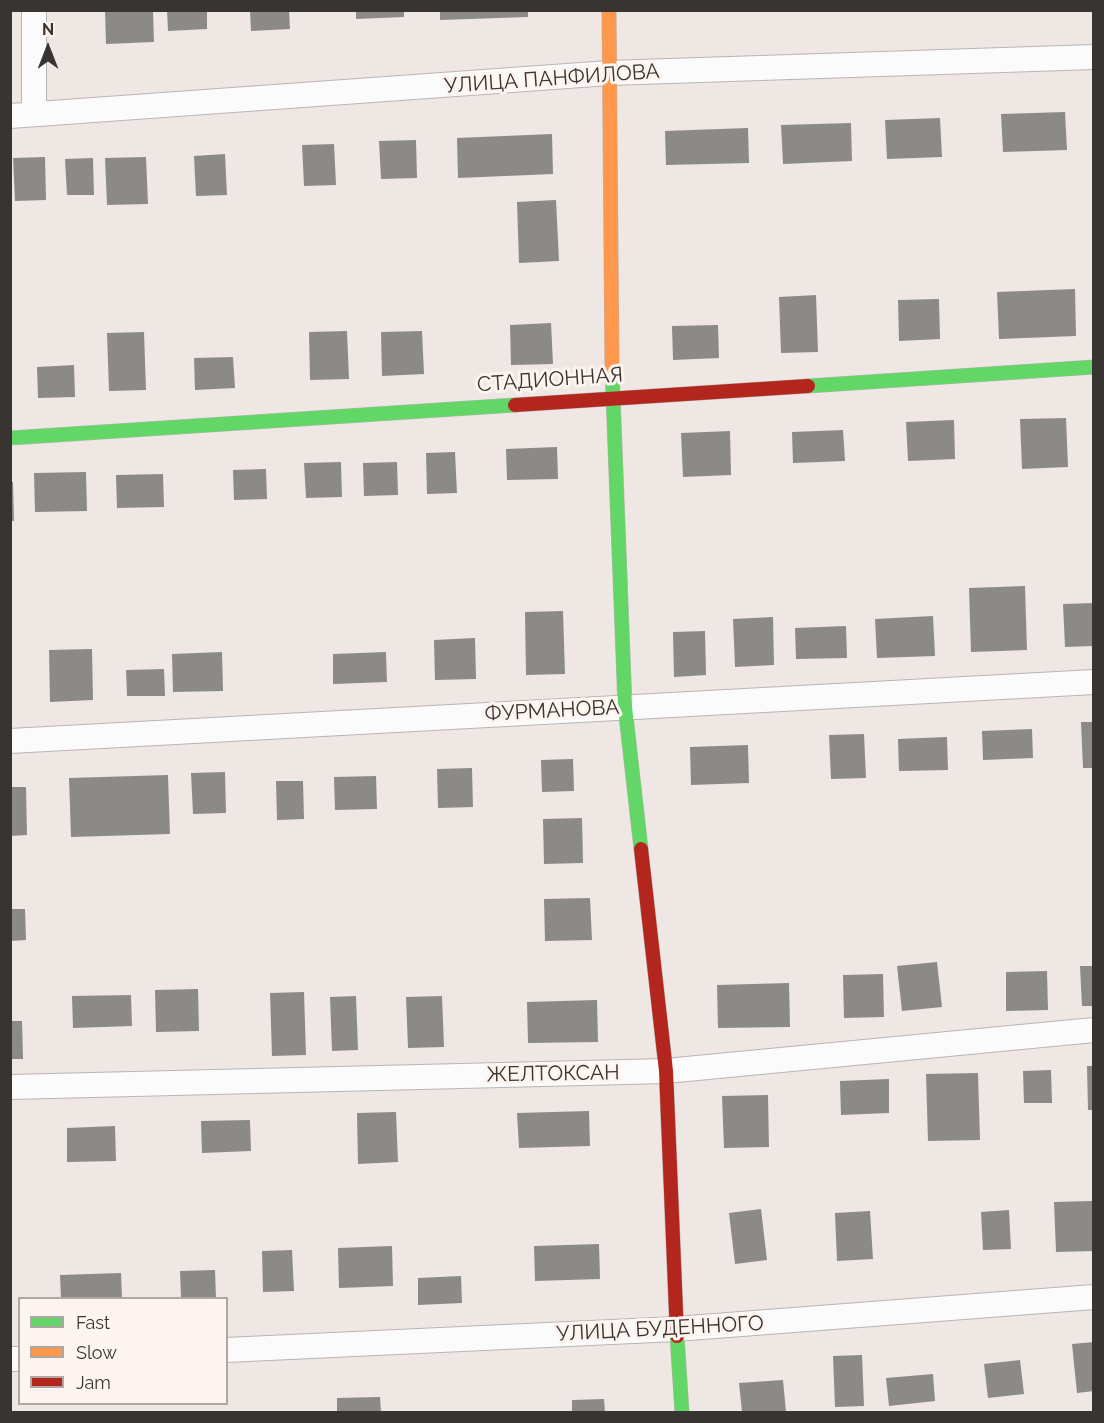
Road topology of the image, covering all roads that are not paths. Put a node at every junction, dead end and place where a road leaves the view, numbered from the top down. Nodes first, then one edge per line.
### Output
1 (34, 10) edge
2 (609, 10) edge
3 (1094, 57) edge
4 (609, 73) junction
5 (22, 115) edge
6 (1094, 367) edge
7 (612, 397) junction
8 (10, 438) edge
9 (1094, 682) edge
10 (625, 707) junction
11 (10, 741) edge
12 (1094, 1030) edge
13 (666, 1071) junction
14 (10, 1087) edge
15 (1094, 1297) edge
16 (676, 1329) junction
17 (228, 1350) edge
18 (682, 1413) edge

1 - 5 street
2 - 4 street
3 - 4 street, УЛИЦА ПАНФИЛОВА
4 - 5 street, УЛИЦА ПАНФИЛОВА
4 - 7 street
6 - 7 street, СТАДИОННАЯ
7 - 8 street, СТАДИОННАЯ
7 - 10 street
9 - 10 street, ФУРМАНОВА
10 - 11 street, ФУРМАНОВА
10 - 13 street
12 - 13 street, ЖЕЛТОКСАН
13 - 14 street, ЖЕЛТОКСАН
13 - 16 street
15 - 16 street, УЛИЦА БУДЕННОГО
16 - 17 street, УЛИЦА БУДЕННОГО
16 - 18 street

